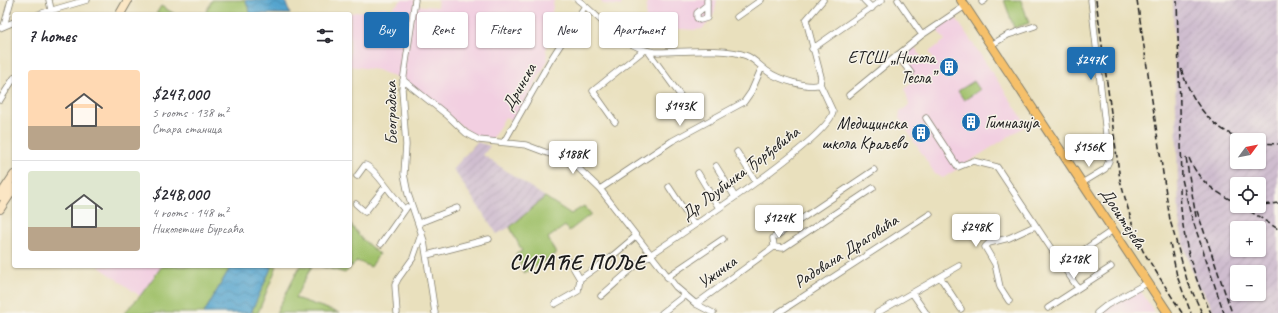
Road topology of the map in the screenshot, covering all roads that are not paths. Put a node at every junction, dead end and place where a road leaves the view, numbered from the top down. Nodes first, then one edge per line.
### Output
1 (11, 0) edge
2 (49, 0) edge
3 (87, 0) edge
4 (128, 0) edge
5 (132, 0) edge
6 (415, 0) edge
7 (578, 0) edge
8 (761, 0) edge
9 (864, 0) edge
10 (882, 0) edge
11 (898, 0) edge
12 (955, 0) edge
13 (1091, 0) edge
14 (819, 2) edge
15 (962, 5) edge
16 (585, 6) junction
17 (872, 8) junction
18 (55, 11) edge
19 (121, 12) edge
20 (126, 12) edge
21 (737, 16) dead end
22 (12, 23) edge
23 (1035, 26) dead end
24 (2, 27) edge
25 (922, 36) junction
26 (991, 45) junction
27 (812, 49) junction
28 (646, 50) junction
29 (897, 55) junction
30 (762, 68) junction
31 (912, 73) dead end
32 (403, 80) junction
33 (12, 81) edge
34 (820, 84) junction
35 (849, 95) dead end
36 (0, 100) edge
37 (685, 102) dead end
38 (926, 118) dead end
39 (615, 122) dead end
40 (504, 142) junction
41 (737, 152) dead end
42 (716, 166) dead end
43 (874, 170) dead end
44 (698, 173) dead end
45 (357, 176) dead end
46 (12, 177) edge
47 (756, 182) junction
48 (1082, 183) junction
49 (385, 187) junction
50 (669, 187) dead end
51 (600, 188) junction
52 (873, 188) dead end
53 (1, 191) edge
54 (12, 191) edge
55 (735, 197) junction
56 (411, 202) junction
57 (356, 204) dead end
58 (457, 208) dead end
59 (719, 208) junction
60 (0, 209) edge
61 (405, 210) junction
62 (930, 214) dead end
63 (419, 223) junction
64 (694, 225) junction
65 (1035, 226) junction
66 (1111, 231) junction
67 (422, 232) junction
68 (636, 236) junction
69 (489, 239) dead end
70 (723, 239) dead end
71 (381, 244) dead end
72 (774, 247) junction
73 (427, 255) junction
74 (651, 255) junction
75 (570, 262) dead end
76 (1062, 264) junction
77 (959, 266) dead end
78 (1111, 267) dead end
79 (667, 277) junction
80 (940, 277) junction
81 (580, 279) junction
82 (1145, 284) junction
83 (1078, 288) junction
84 (912, 293) junction
85 (685, 295) junction
86 (601, 296) dead end
87 (1009, 301) dead end
88 (555, 304) dead end
89 (696, 304) junction
90 (1048, 308) dead end
91 (961, 309) dead end
92 (397, 313) edge
93 (435, 313) edge
94 (662, 313) edge
95 (713, 313) edge
96 (778, 313) edge
97 (877, 313) edge
98 (926, 313) edge
99 (1097, 313) edge
100 (1162, 313) edge
101 (1168, 313) edge

1 - 24 street
2 - 18 street
3 - 18 street
4 - 19 main road
5 - 20 main road
6 - 32 street, Београдска
7 - 16 street
8 - 21 street
9 - 17 street
10 - 17 street
11 - 25 street
12 - 15 main road, Доситејева
13 - 48 street
14 - 27 street
15 - 25 street
15 - 26 main road, Доситејева
15 - 66 main road, Доситејева
16 - 28 street
16 - 40 street, Дринска
17 - 27 street
22 - 24 street
23 - 26 street
25 - 29 street
26 - 48 main road, Доситејева
27 - 34 street
28 - 30 street
28 - 37 street
28 - 39 street
29 - 31 street
29 - 35 street
30 - 34 street
30 - 51 street
32 - 40 street
32 - 56 street, Београдска
33 - 36 street
34 - 47 street, Др Љубинка Ђорђевића
38 - 65 street
40 - 51 street
41 - 47 street
42 - 55 street
43 - 72 street, Ужичка
44 - 59 street
45 - 49 street
46 - 53 main road
47 - 55 street, Др Љубинка Ђорђевића
48 - 66 main road, Доситејева
49 - 57 street
49 - 61 street
50 - 64 street
51 - 68 street
52 - 72 street, Ужичка
54 - 60 main road
55 - 59 street, Др Љубинка Ђорђевића
56 - 61 street
56 - 63 street, Београдска
58 - 63 street
59 - 64 street, Др Љубинка Ђорђевића
61 - 71 street
62 - 96 street, Радована Драговића
63 - 67 street, Београдска
64 - 74 street, Др Љубинка Ђорђевића
65 - 76 street
65 - 87 street
66 - 76 street
66 - 82 main road, Доситејева
67 - 73 street, Београдска
67 - 92 street
68 - 74 street
68 - 81 street
69 - 73 street
70 - 79 street
72 - 89 street, Ужичка
73 - 93 street, Београдска
74 - 79 street
74 - 86 street, Др Љубинка Ђорђевића
75 - 81 street
76 - 83 street
77 - 80 street
78 - 83 street
79 - 85 street
80 - 84 street
80 - 91 street
81 - 88 street
82 - 99 street
82 - 100 main road, Доситејева
82 - 101 main road, Доситејева
83 - 90 street
84 - 97 street
84 - 98 street
85 - 89 street
85 - 94 street
89 - 95 street

